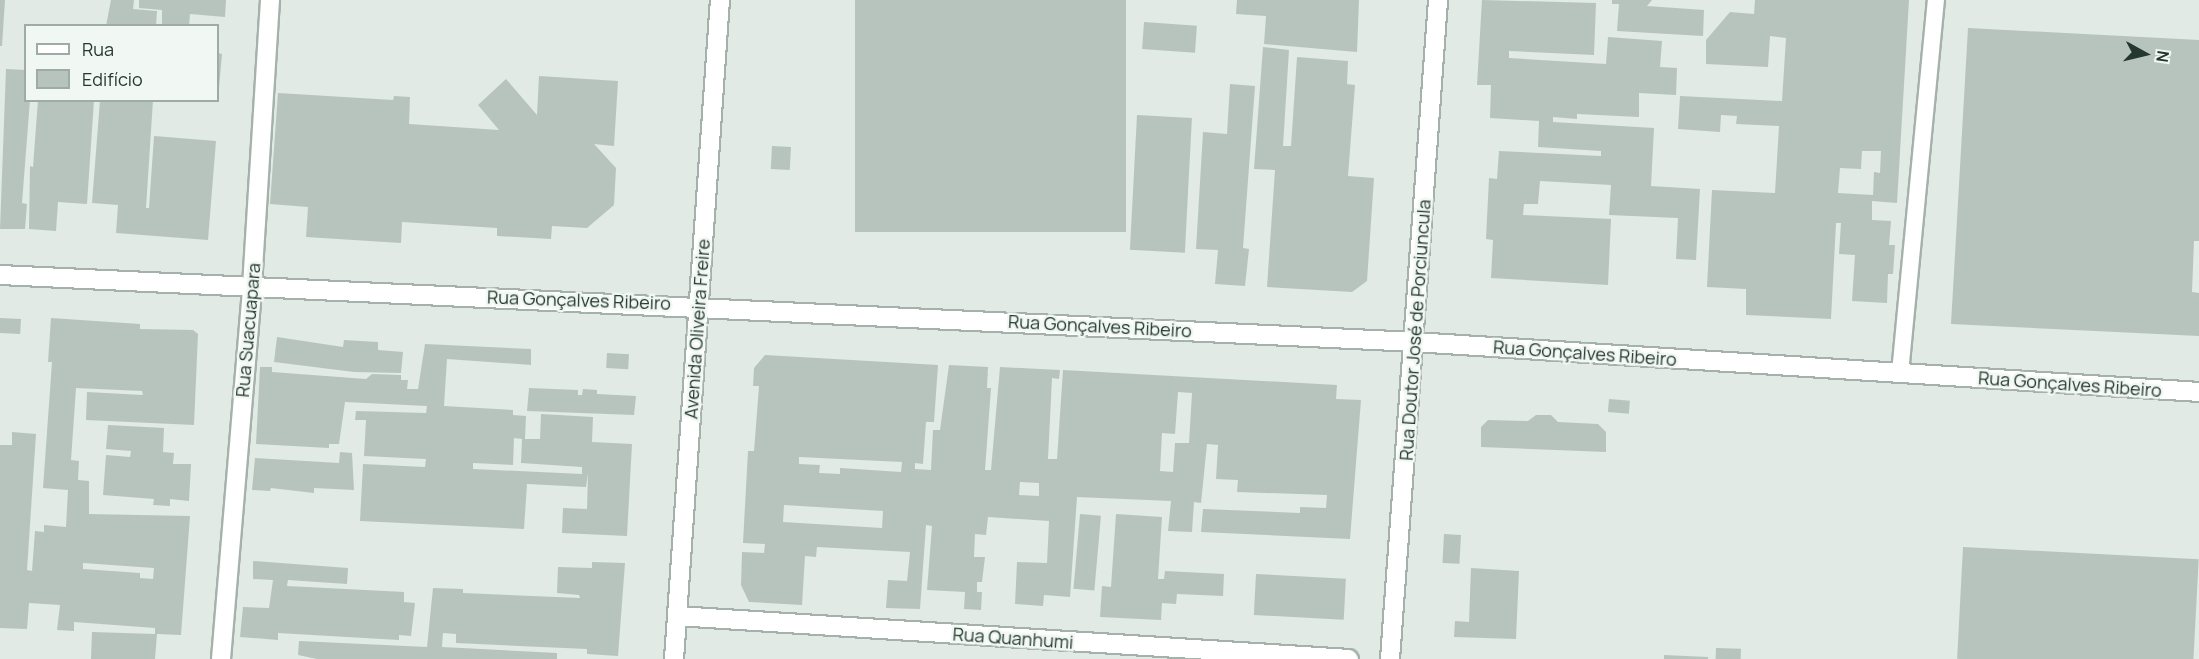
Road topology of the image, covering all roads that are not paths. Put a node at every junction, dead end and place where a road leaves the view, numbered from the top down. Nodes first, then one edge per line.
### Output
1 (270, 0) edge
2 (720, 0) edge
3 (1438, 0) edge
4 (1936, 0) edge
5 (0, 275) edge
6 (252, 286) junction
7 (699, 305) junction
8 (1414, 342) junction
9 (1900, 373) junction
10 (2199, 392) edge
11 (677, 616) junction
12 (221, 659) edge
13 (674, 659) edge
14 (1349, 659) edge
15 (1390, 659) edge

1 - 6 street, Rua Suacuapara
2 - 7 street, Avenida Oliveira Freire
3 - 8 street, Rua Doutor José de Porciuncula
4 - 9 lane
5 - 6 street, Rua Gonçalves Ribeiro
6 - 7 street, Rua Gonçalves Ribeiro
6 - 12 street, Rua Suacuapara
7 - 8 street, Rua Gonçalves Ribeiro
7 - 11 street, Avenida Oliveira Freire
8 - 9 street, Rua Gonçalves Ribeiro
8 - 15 street, Rua Doutor José de Porciuncula
9 - 10 street, Rua Gonçalves Ribeiro
11 - 13 street, Avenida Oliveira Freire
11 - 14 street, Rua Quanhumi

